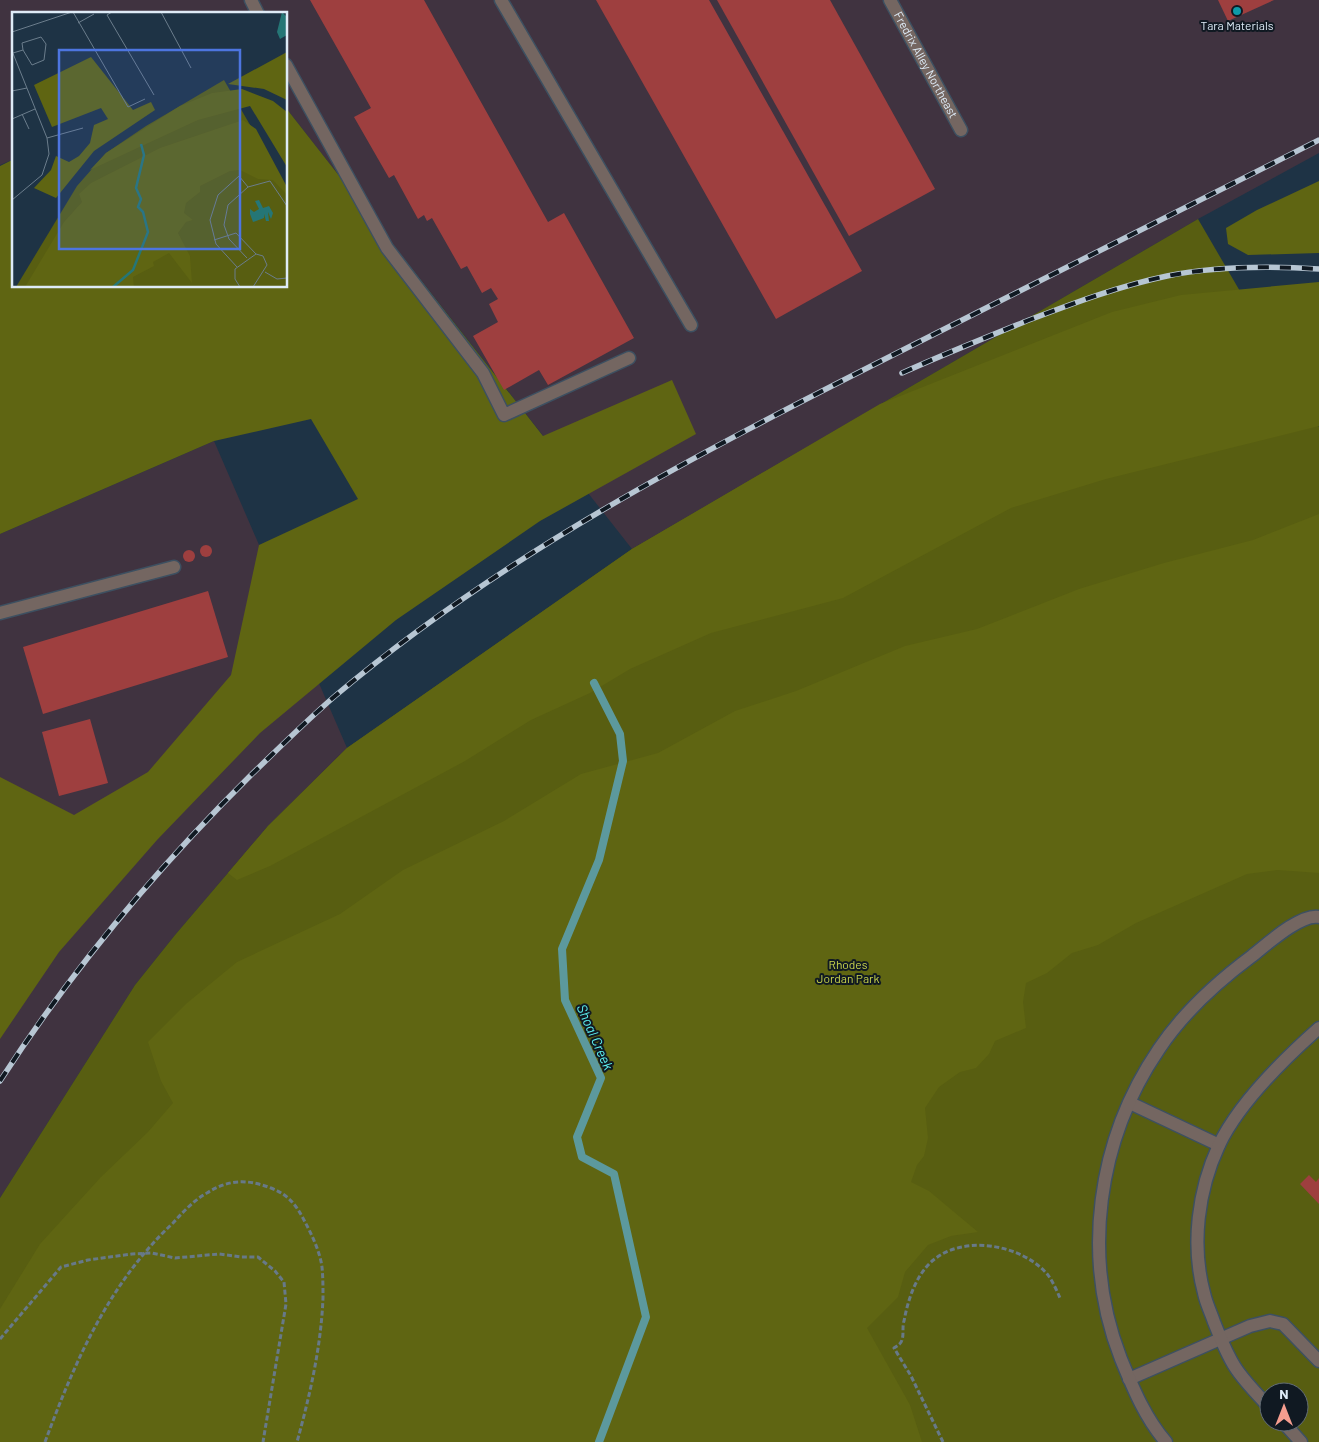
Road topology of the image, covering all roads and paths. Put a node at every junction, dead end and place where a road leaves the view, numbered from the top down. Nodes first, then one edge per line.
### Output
1 (251, 0) edge
2 (501, 0) edge
3 (890, 0) edge
4 (257, 12) edge
5 (288, 68) edge
6 (961, 130) dead end
7 (691, 325) dead end
8 (629, 358) dead end
9 (174, 567) dead end
10 (0, 613) edge
11 (1319, 917) edge
12 (1319, 1028) edge
13 (1130, 1103) junction
14 (1219, 1145) junction
15 (144, 1253) junction
16 (1060, 1298) dead end
17 (0, 1339) edge
18 (1220, 1339) junction
19 (1319, 1361) edge
20 (1129, 1378) junction
21 (1259, 1395) edge
22 (1292, 1432) edge
23 (45, 1442) edge
24 (263, 1442) edge
25 (297, 1442) edge
26 (943, 1442) edge
27 (1166, 1442) edge
28 (1301, 1442) edge

1 - 4 street
2 - 7 street
3 - 6 street, Fredrix Alley Northeast
5 - 8 street
9 - 10 street
11 - 13 street
12 - 14 street
13 - 14 street
13 - 20 street
14 - 18 street
15 - 17 path
15 - 23 path
15 - 24 path
15 - 25 path
16 - 26 path
18 - 19 street
18 - 20 street
18 - 21 street
20 - 27 street
22 - 28 street

